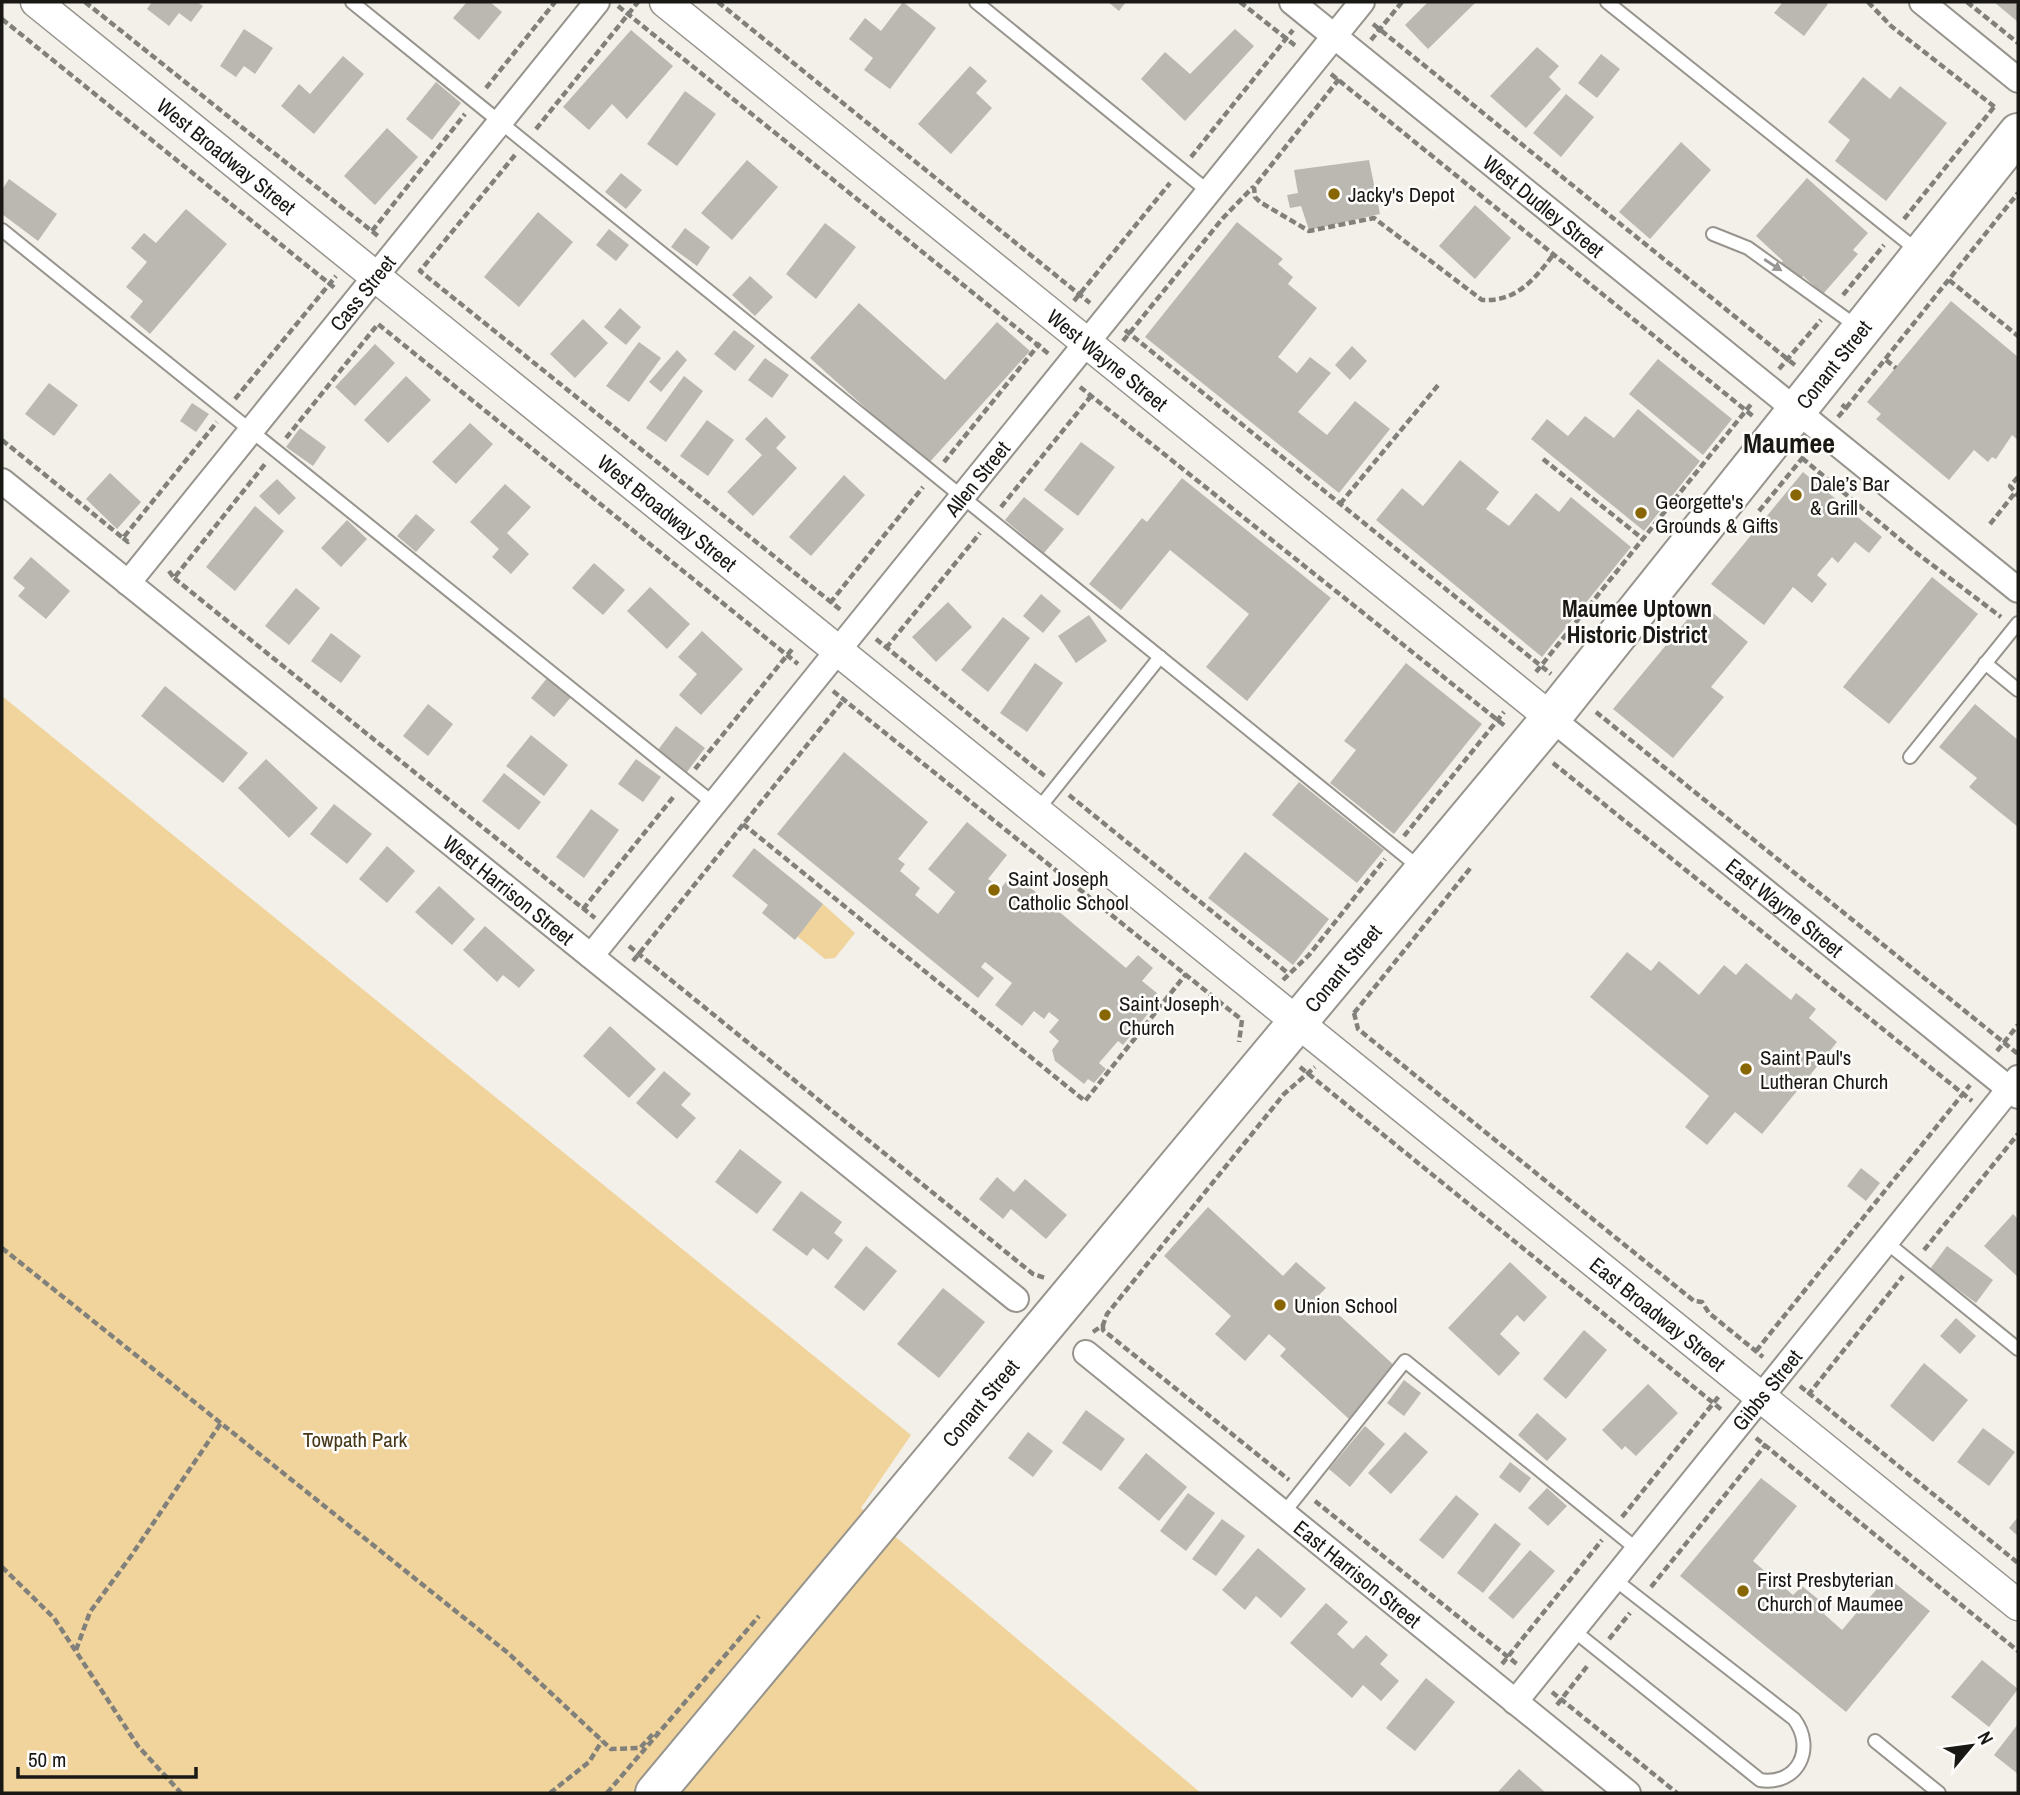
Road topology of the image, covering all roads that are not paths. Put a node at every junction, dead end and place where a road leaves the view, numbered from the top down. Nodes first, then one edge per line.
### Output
1 (36, 2) edge
2 (352, 2) edge
3 (597, 2) edge
4 (665, 2) edge
5 (976, 2) edge
6 (1292, 2) edge
7 (1607, 2) edge
8 (1922, 2) edge
9 (1359, 5) edge
10 (1334, 35) junction
11 (2018, 80) edge
12 (500, 121) junction
13 (2009, 122) edge
14 (1209, 192) junction
15 (2, 230) edge
16 (1713, 234) dead end
17 (1921, 254) junction
18 (376, 276) junction
19 (1861, 329) junction
20 (1096, 351) junction
21 (1812, 409) junction
22 (251, 431) junction
23 (2, 481) edge
24 (962, 497) junction
25 (128, 583) junction
26 (2018, 590) edge
27 (2016, 625) edge
28 (838, 649) junction
29 (1160, 657) junction
30 (1985, 663) junction
31 (2018, 690) edge
32 (1551, 718) junction
33 (1910, 757) dead end
34 (713, 803) junction
35 (1037, 812) junction
36 (1409, 858) junction
37 (591, 956) junction
38 (1309, 1010) junction
39 (2015, 1088) edge
40 (1886, 1242) junction
41 (1017, 1299) dead end
42 (1087, 1345) road end
43 (2018, 1349) edge
44 (1761, 1397) junction
45 (1282, 1515) junction
46 (1638, 1550) junction
47 (1614, 1579) junction
48 (2018, 1605) edge
49 (1573, 1630) junction
50 (1515, 1702) junction
51 (1875, 1741) dead end
52 (656, 1793) edge
53 (1628, 1793) edge
54 (1939, 1793) edge

1 - 18 street, West Broadway Street
2 - 12 lane
3 - 12 street, Cass Street
4 - 20 street, West Wayne Street
5 - 14 lane
6 - 10 street, West Dudley Street
7 - 17 lane
8 - 11 street
9 - 10 street, Allen Street
10 - 14 street, Allen Street
10 - 21 street, West Dudley Street
12 - 18 street, Cass Street
12 - 24 lane
13 - 17 main road, Conant Street
14 - 20 street, Allen Street
15 - 22 lane
16 -> 19 lane
17 - 19 main road, Conant Street
18 - 22 street, Cass Street
18 - 28 street, West Broadway Street
19 - 21 main road, Conant Street
20 - 24 street, Allen Street
20 - 32 street, West Wayne Street
21 - 26 street, West Dudley Street
21 - 32 main road, Conant Street
22 - 25 street, Cass Street
22 - 34 lane
23 - 25 street, West Harrison Street
24 - 28 street, Allen Street
24 - 29 lane
25 - 37 street, West Harrison Street
27 - 30 lane
28 - 34 street, Allen Street
28 - 35 street, West Broadway Street
29 - 35 lane
29 - 36 lane
30 - 31 lane
30 - 33 lane
32 - 36 main road, Conant Street
32 - 39 street, East Wayne Street
34 - 37 street, Allen Street
35 - 38 street, West Broadway Street
36 - 38 main road, Conant Street
37 - 41 street, West Harrison Street
38 - 44 street, East Broadway Street
38 - 52 main road, Conant Street
39 - 40 street, Gibbs Street
40 - 43 lane
40 - 44 street, Gibbs Street
42 - 45 street, East Harrison Street
44 - 46 street, Gibbs Street
44 - 48 street, East Broadway Street
45 - 46 lane
45 - 50 street, East Harrison Street
46 - 47 street, Gibbs Street
47 - 49 street, Gibbs Street
47 - 49 lane
49 - 50 street, Gibbs Street
50 - 53 street, East Harrison Street
51 - 54 lane

